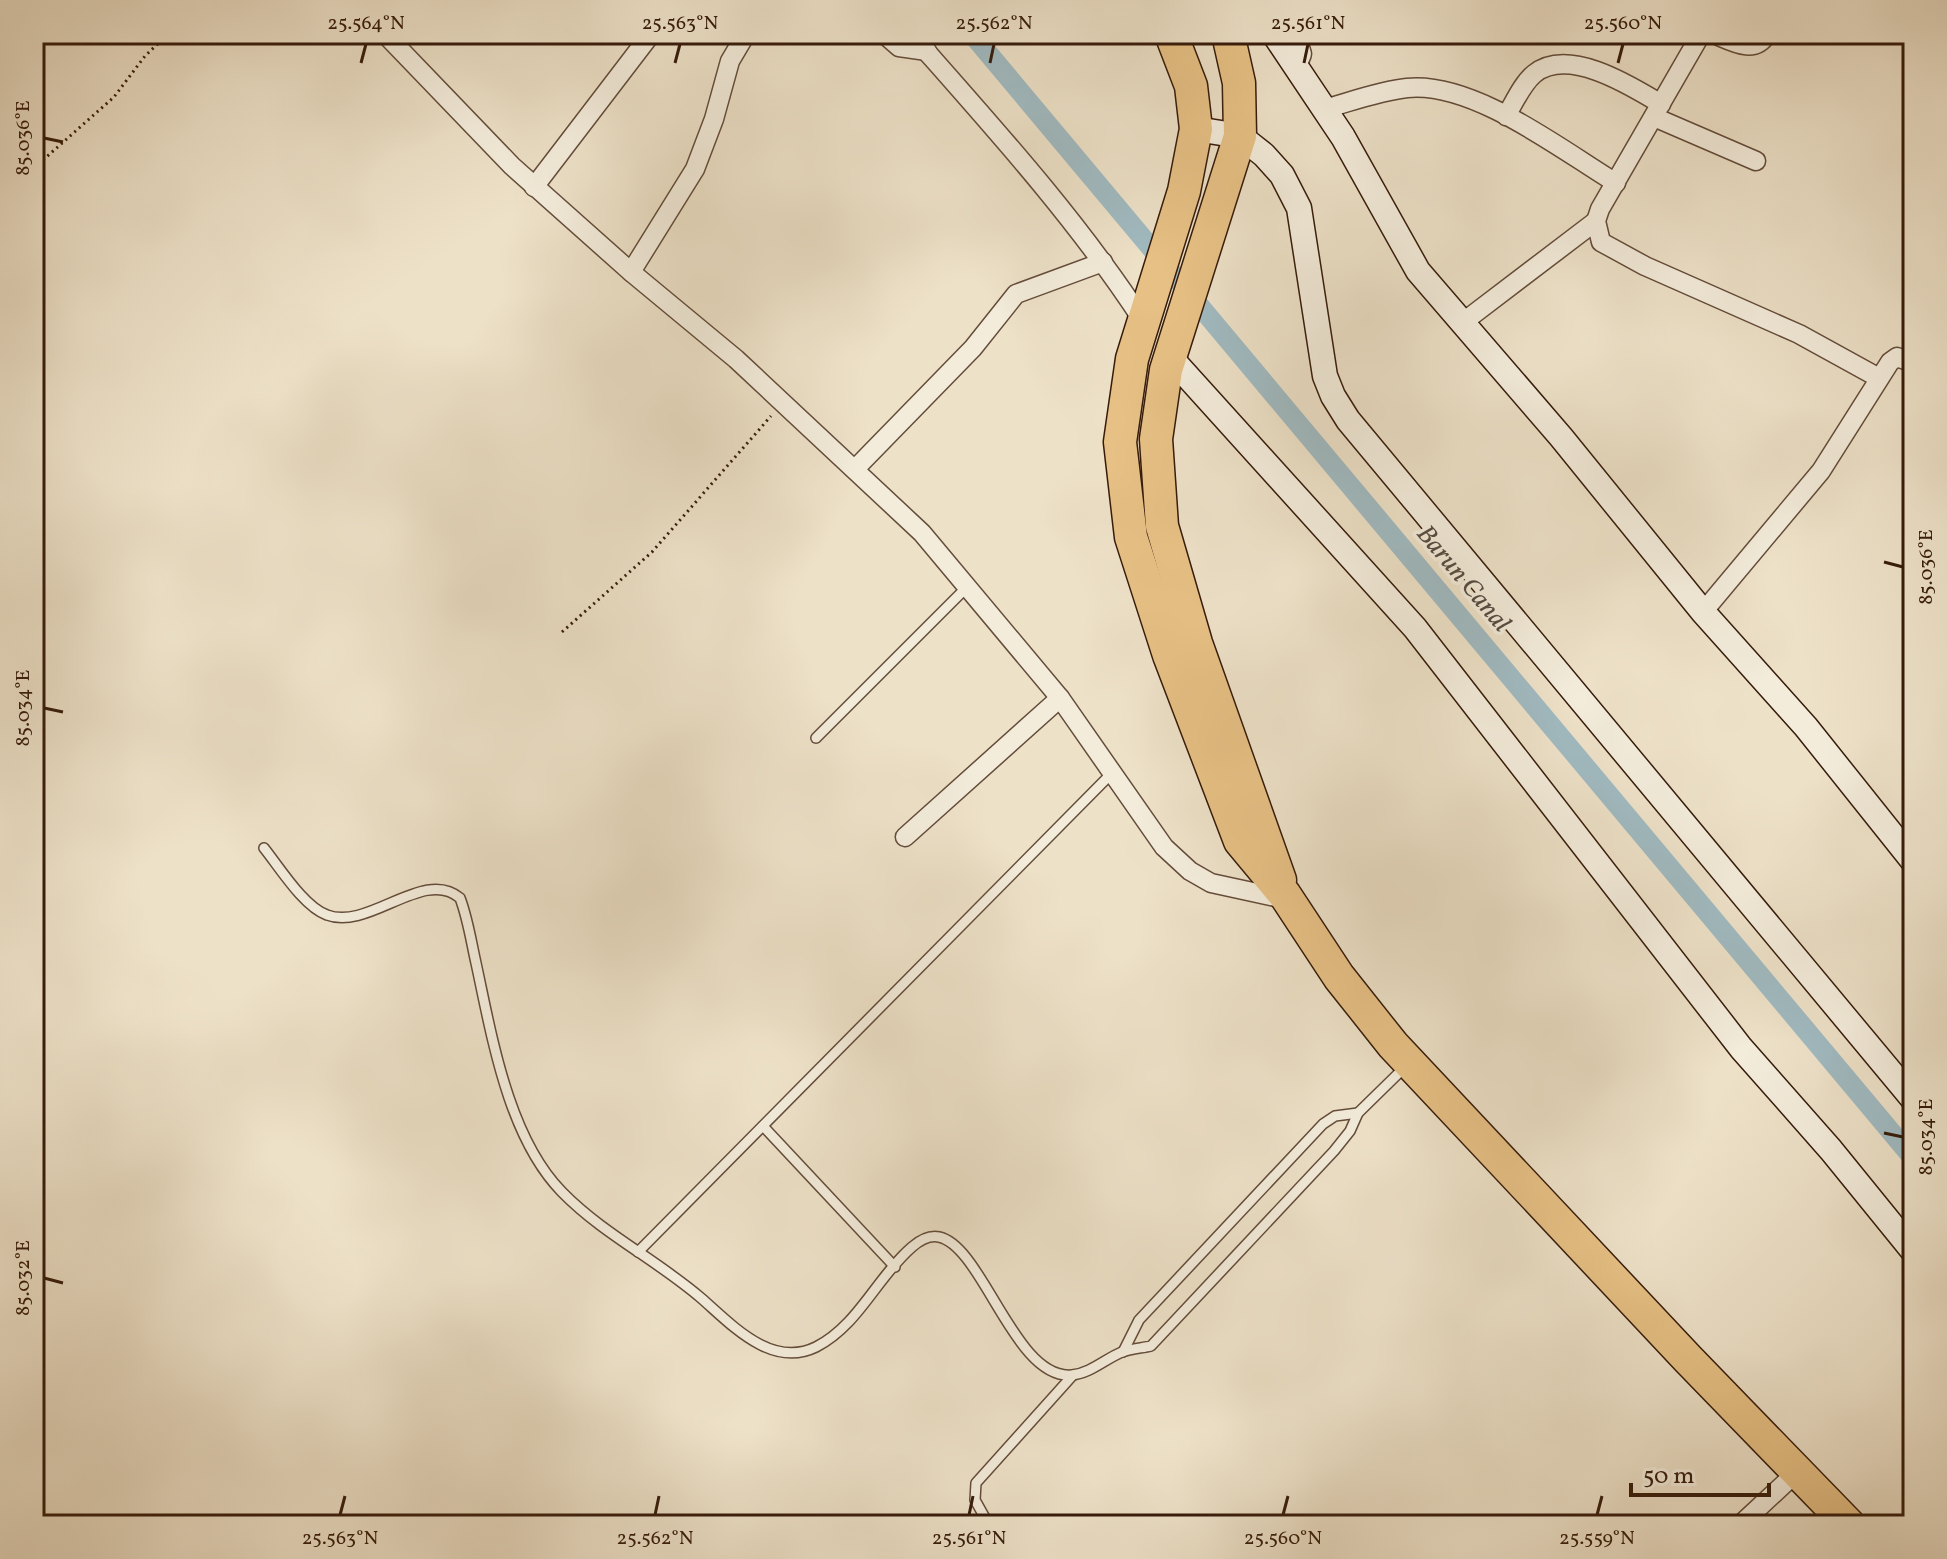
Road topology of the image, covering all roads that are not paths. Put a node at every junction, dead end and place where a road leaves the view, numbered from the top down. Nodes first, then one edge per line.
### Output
1 (385, 34) edge
2 (651, 34) edge
3 (746, 34) edge
4 (884, 34) edge
5 (911, 34) edge
6 (1171, 34) edge
7 (1228, 34) edge
8 (1274, 34) edge
9 (1296, 34) edge
10 (1701, 34) edge
11 (1714, 34) edge
12 (1767, 34) edge
13 (927, 51) junction
14 (1296, 69) junction
15 (1324, 109) junction
16 (1658, 110) junction
17 (1506, 116) junction
18 (1196, 129) junction
19 (1240, 136) junction
20 (1756, 161) dead end
21 (1616, 183) junction
22 (534, 187) junction
23 (1596, 221) junction
24 (1103, 262) junction
25 (631, 272) junction
26 (1146, 310) junction
27 (1462, 323) junction
28 (1174, 344) junction
29 (1913, 363) edge
30 (1879, 378) junction
31 (855, 469) junction
32 (968, 586) junction
33 (1703, 612) junction
34 (1060, 698) junction
35 (816, 738) dead end
36 (1112, 773) junction
37 (905, 837) dead end
38 (264, 848) dead end
39 (1913, 861) edge
40 (1287, 897) junction
41 (1410, 1062) junction
42 (1913, 1099) edge
43 (1358, 1113) junction
44 (763, 1126) junction
45 (1913, 1251) edge
46 (638, 1252) junction
47 (895, 1267) junction
48 (1123, 1352) junction
49 (1073, 1375) junction
50 (1798, 1471) junction
51 (989, 1525) edge
52 (1740, 1525) edge
53 (1849, 1525) edge

1 - 22 street
2 - 22 street
3 - 25 street
4 - 13 street
5 - 13 street
6 - 18 highway
7 - 19 highway
8 - 14 main road
9 - 14 street
10 - 16 street
11 - 12 street
13 - 24 street
14 - 15 main road
15 - 17 street
15 - 27 main road
16 - 17 street
16 - 20 street
16 - 21 street
17 - 21 street
18 - 19 main road
18 - 26 highway
19 - 28 highway
19 - 42 main road
21 - 23 street
22 - 25 street
23 - 27 street
23 - 30 street
24 - 26 street
24 - 31 street
25 - 31 street
26 - 40 highway
27 - 33 main road
28 - 40 highway
28 - 45 main road
29 - 30 street
30 - 33 street
31 - 32 street
32 - 34 street
32 - 35 lane
33 - 39 main road
34 - 36 street
34 - 37 street
36 - 40 street
36 - 44 lane
38 - 46 lane
40 - 41 highway
41 - 43 lane
41 - 50 highway
43 - 48 lane
43 - 48 lane
44 - 46 lane
44 - 47 lane
46 - 47 lane
47 - 49 lane
48 - 49 lane
49 - 51 lane
50 - 52 street
50 - 53 highway

